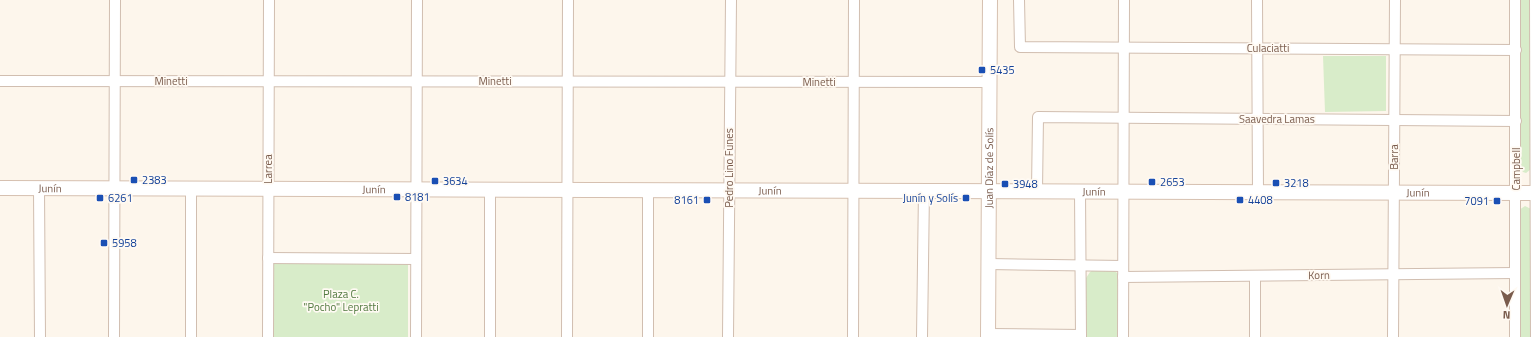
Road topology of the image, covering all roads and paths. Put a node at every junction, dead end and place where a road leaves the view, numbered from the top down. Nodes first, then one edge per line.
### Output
1 (115, 0) edge
2 (269, 0) edge
3 (416, 0) edge
4 (568, 0) edge
5 (731, 0) edge
6 (854, 0) edge
7 (990, 0) edge
8 (1019, 0) edge
9 (1124, 0) edge
10 (1257, 0) edge
11 (1395, 0) edge
12 (1515, 0) edge
13 (1535, 0) edge
14 (1124, 47) junction
15 (1257, 48) junction
16 (1395, 49) junction
17 (1516, 50) junction
18 (0, 81) edge
19 (115, 81) junction
20 (269, 81) junction
21 (416, 81) junction
22 (568, 81) junction
23 (729, 82) junction
24 (853, 82) junction
25 (990, 82) junction
26 (1123, 118) junction
27 (1258, 119) junction
28 (1394, 120) junction
29 (1516, 121) junction
30 (0, 188) edge
31 (39, 189) junction
32 (114, 189) junction
33 (191, 189) junction
34 (268, 189) junction
35 (416, 189) junction
36 (490, 189) junction
37 (567, 190) junction
38 (648, 190) junction
39 (729, 190) junction
40 (853, 190) junction
41 (924, 190) junction
42 (989, 190) junction
43 (1037, 190) junction
44 (1080, 191) junction
45 (1123, 191) junction
46 (1258, 192) junction
47 (1394, 192) junction
48 (1516, 193) junction
49 (1538, 193) edge
50 (268, 258) junction
51 (416, 259) junction
52 (989, 264) junction
53 (1081, 265) junction
54 (1123, 266) junction
55 (1515, 273) junction
56 (1393, 274) junction
57 (1255, 276) junction
58 (1123, 277) junction
59 (988, 335) edge
60 (1081, 336) edge
61 (40, 337) edge
62 (114, 337) edge
63 (191, 337) edge
64 (268, 337) edge
65 (416, 337) edge
66 (490, 337) edge
67 (567, 337) edge
68 (648, 337) edge
69 (728, 337) edge
70 (853, 337) edge
71 (922, 337) edge
72 (1123, 337) edge
73 (1255, 337) edge
74 (1393, 337) edge
75 (1515, 337) edge
76 (1536, 337) edge

1 - 19 street
2 - 20 street, Larrea
3 - 21 street
4 - 22 street
5 - 23 street, Pedro Lino Funes
6 - 24 street
7 - 25 main road, Juan Díaz de Solís
8 - 14 street, Culaciatti
9 - 14 street
10 - 15 street
11 - 16 street, Barra
12 - 17 street, Campbell
13 - 49 street, Campbell
14 - 15 street, Culaciatti
14 - 26 street
15 - 16 street, Culaciatti
15 - 27 street
16 - 17 street, Culaciatti
16 - 28 street, Barra
17 - 29 street, Campbell
18 - 19 street, Minetti
19 - 20 street, Minetti
19 - 32 street
20 - 21 street, Minetti
20 - 34 street, Larrea
21 - 22 street, Minetti
21 - 35 street
22 - 23 street, Minetti
22 - 37 street
23 - 24 street, Minetti
23 - 39 street, Pedro Lino Funes
24 - 25 street, Minetti
24 - 40 street
25 - 42 main road, Juan Díaz de Solís
26 - 27 street, Saavedra Lamas
26 - 43 street, Saavedra Lamas
26 - 45 street
27 - 28 street, Saavedra Lamas
27 - 46 street
28 - 29 street, Saavedra Lamas
28 - 47 street, Barra
29 - 48 street, Campbell
30 - 31 main road, Junín
31 - 32 main road, Junín
31 - 61 street
32 - 33 main road, Junín
32 - 62 street
33 - 34 main road, Junín
33 - 63 street
34 - 35 main road, Junín
34 - 50 street, Larrea
35 - 36 main road, Junín
35 - 51 street
36 - 37 main road, Junín
36 - 66 street
37 - 38 main road, Junín
37 - 67 street
38 - 39 main road, Junín
38 - 68 street
39 - 40 main road, Junín
39 - 69 street, Pedro Lino Funes
40 - 41 main road, Junín
40 - 70 street
41 - 42 main road, Junín
41 - 71 street
42 - 43 main road, Junín
42 - 52 main road, Juan Díaz de Solís
43 - 44 main road, Junín
44 - 45 main road, Junín
44 - 53 street
45 - 46 main road, Junín
45 - 54 street
46 - 47 main road, Junín
47 - 48 main road, Junín
47 - 56 street, Barra
48 - 49 main road, Junín
48 - 55 street, Campbell
49 - 76 street, Campbell
50 - 51 street
50 - 64 street, Larrea
51 - 65 street
52 - 53 street
52 - 59 main road, Juan Díaz de Solís
53 - 54 street
53 - 60 street
54 - 58 street
55 - 56 street, Korn
55 - 75 street, Campbell
56 - 57 street, Korn
56 - 74 street, Barra
57 - 58 street, Korn
57 - 73 street
58 - 72 street
59 - 60 street

